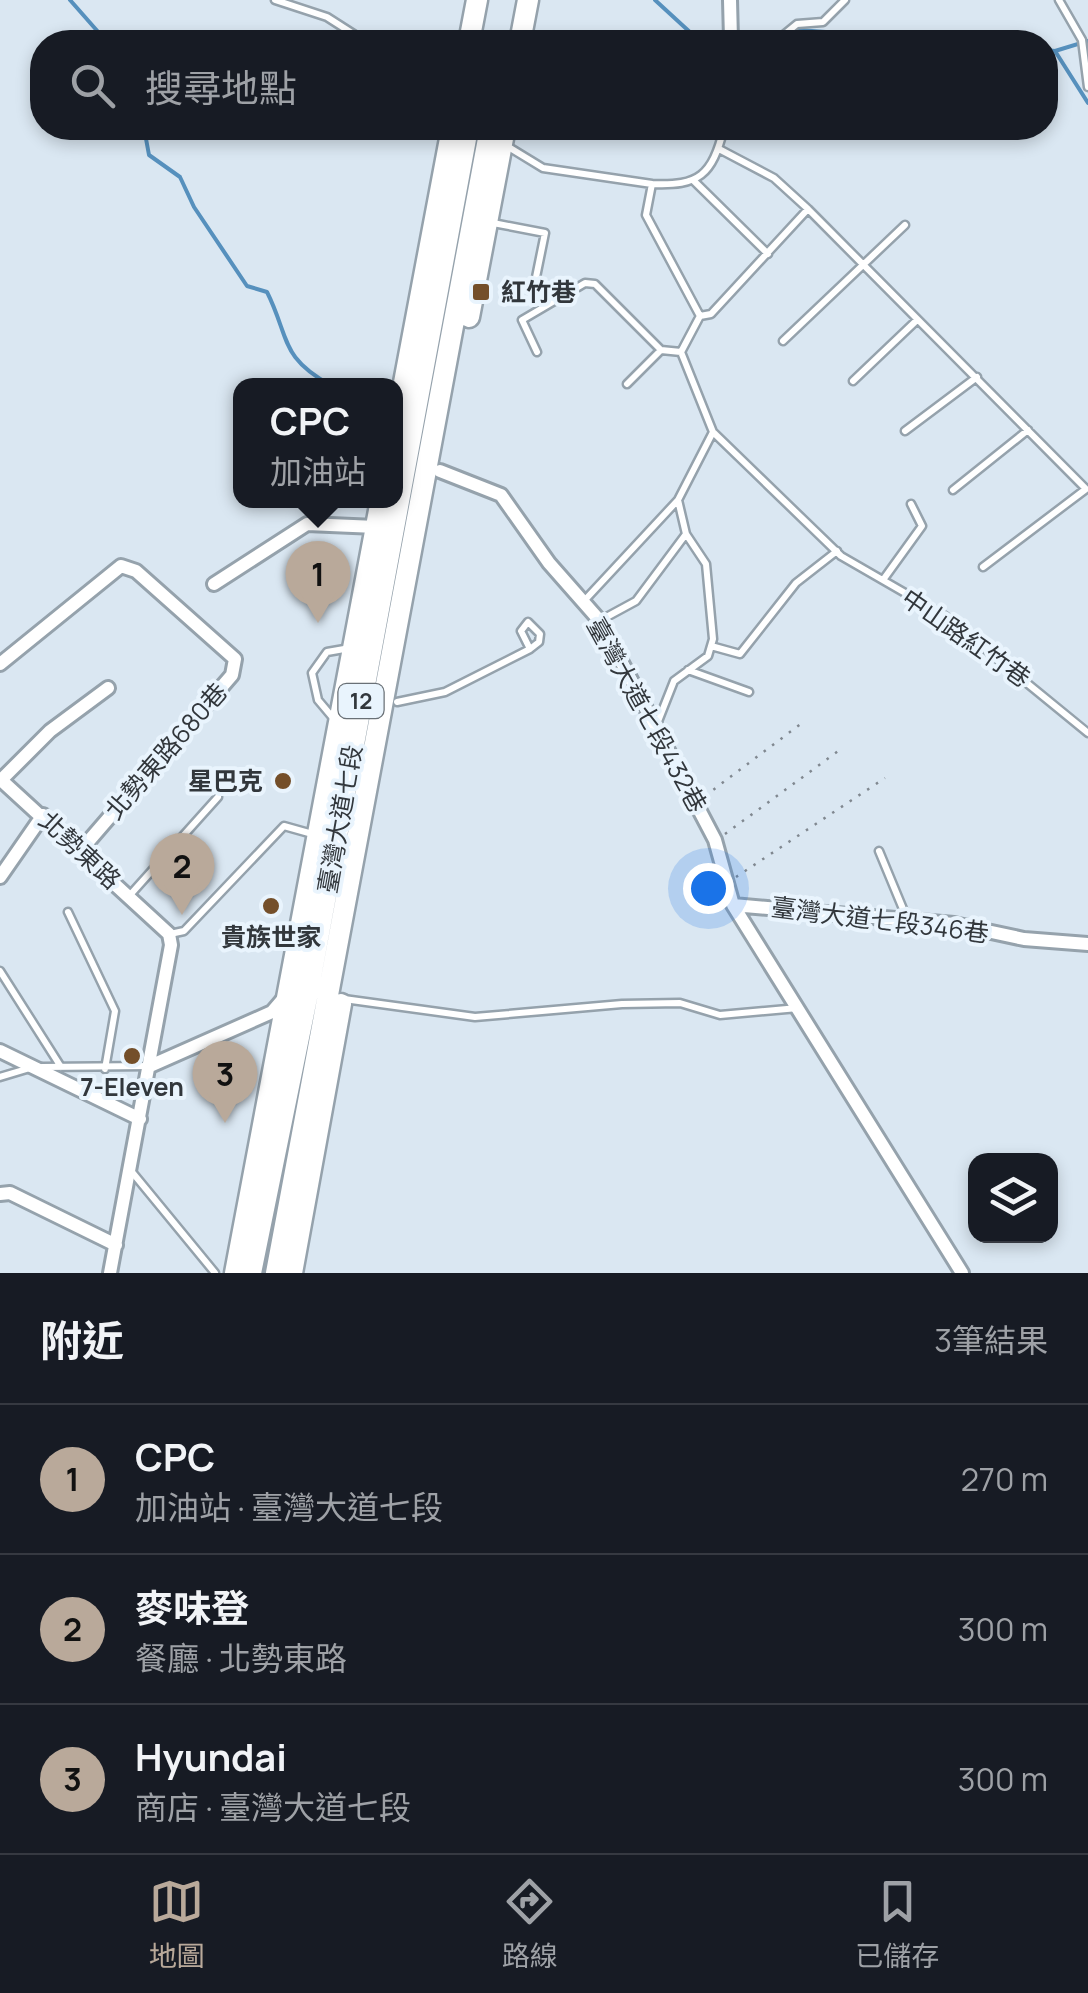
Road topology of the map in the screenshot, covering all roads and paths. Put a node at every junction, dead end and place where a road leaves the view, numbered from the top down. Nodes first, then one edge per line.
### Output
1 (276, 0) edge
2 (477, 0) edge
3 (489, 0) edge
4 (514, 0) edge
5 (528, 0) edge
6 (730, 0) edge
7 (844, 0) edge
8 (1059, 0) edge
9 (347, 30) edge
10 (471, 30) edge
11 (484, 30) edge
12 (508, 30) edge
13 (522, 30) edge
14 (730, 30) edge
15 (789, 30) edge
16 (1085, 40) edge
17 (1088, 87) edge
18 (450, 140) edge
19 (485, 140) edge
20 (485, 140) edge
21 (487, 140) edge
22 (501, 140) edge
23 (721, 140) edge
24 (719, 148) junction
25 (693, 180) junction
26 (652, 184) junction
27 (808, 209) junction
28 (487, 222) junction
29 (905, 225) dead end
30 (768, 254) junction
31 (865, 264) junction
32 (533, 292) dead end
33 (700, 316) junction
34 (917, 320) junction
35 (782, 341) dead end
36 (661, 350) junction
37 (537, 352) dead end
38 (681, 352) junction
39 (977, 377) junction
40 (853, 380) dead end
41 (627, 384) dead end
42 (403, 389) edge
43 (1028, 430) junction
44 (905, 431) dead end
45 (712, 432) junction
46 (440, 471) junction
47 (403, 478) edge
48 (953, 490) dead end
49 (678, 500) junction
50 (911, 504) dead end
51 (380, 508) edge
52 (396, 508) edge
53 (376, 528) junction
54 (686, 534) junction
55 (837, 550) junction
56 (984, 567) dead end
57 (883, 580) junction
58 (214, 584) dead end
59 (583, 602) junction
60 (600, 621) junction
61 (711, 646) junction
62 (362, 647) junction
63 (530, 649) dead end
64 (400, 651) junction
65 (0, 664) edge
66 (687, 670) junction
67 (108, 688) dead end
68 (749, 692) dead end
69 (396, 702) junction
70 (658, 724) junction
71 (802, 724) dead end
72 (348, 725) junction
73 (1088, 733) edge
74 (841, 749) dead end
75 (885, 778) dead end
76 (0, 779) edge
77 (218, 797) dead end
78 (696, 802) junction
79 (43, 815) junction
80 (318, 836) junction
81 (716, 840) junction
82 (81, 850) junction
83 (879, 852) dead end
84 (0, 877) edge
85 (727, 883) junction
86 (129, 896) junction
87 (733, 905) junction
88 (68, 912) dead end
89 (909, 922) junction
90 (169, 934) junction
91 (1088, 944) edge
92 (0, 971) edge
93 (318, 995) junction
94 (799, 1008) junction
95 (0, 1051) edge
96 (150, 1066) junction
97 (34, 1067) junction
98 (61, 1068) junction
99 (104, 1069) junction
100 (0, 1077) edge
101 (140, 1119) junction
102 (131, 1171) junction
103 (0, 1194) edge
104 (116, 1245) junction
105 (110, 1273) edge
106 (216, 1273) edge
107 (235, 1273) edge
108 (251, 1273) edge
109 (276, 1273) edge
110 (292, 1273) edge
111 (962, 1273) edge

1 - 9 lane
2 - 10 main road
3 - 11 main road
4 - 12 main road
5 - 13 main road
6 - 14 street
7 - 15 lane
8 - 16 lane
16 - 17 lane
18 - 42 main road
19 - 47 main road, 臺灣大道七段 / 12
20 - 64 main road, 臺灣大道七段 / 12
21 - 28 main road, 臺灣大道七段 / 12
22 - 26 lane
23 - 24 lane
24 - 25 lane
24 - 27 lane
25 - 26 lane
25 - 30 lane
26 - 33 lane
27 - 30 lane
27 - 31 lane
28 - 32 lane
28 - 46 main road, 臺灣大道七段 / 12
29 - 31 lane
30 - 33 lane
31 - 34 lane
31 - 35 lane
33 - 38 lane
34 - 39 lane
34 - 40 lane
36 - 37 lane
36 - 38 lane
36 - 41 lane
38 - 45 lane, 中山路紅竹巷
39 - 43 lane
39 - 44 lane
43 - 48 lane
43 - 56 lane
45 - 49 lane
45 - 55 lane, 中山路紅竹巷
46 - 59 street, 臺灣大道七段432巷
46 - 64 main road, 臺灣大道七段 / 12
49 - 54 lane
49 - 59 lane
50 - 57 lane
51 - 53 main road, 臺灣大道七段 / 12
52 - 62 main road, 臺灣大道七段 / 12
53 - 58 street
53 - 62 main road, 臺灣大道七段 / 12
54 - 60 lane
54 - 61 lane
55 - 57 lane, 中山路紅竹巷
55 - 61 lane
57 - 73 lane, 中山路紅竹巷
59 - 60 street, 臺灣大道七段432巷
60 - 70 street, 臺灣大道七段432巷
61 - 66 lane
62 - 64 lane
62 - 72 main road, 臺灣大道七段 / 12
62 - 72 lane
63 - 69 lane
64 - 69 main road, 臺灣大道七段 / 12
64 - 93 main road, 臺灣大道七段 / 12
65 - 82 street, 北勢東路680巷
66 - 68 lane
66 - 70 lane
67 - 76 street
69 - 93 main road, 臺灣大道七段 / 12
70 - 78 street, 臺灣大道七段432巷
71 - 78 path
72 - 80 main road, 臺灣大道七段 / 12
72 - 93 main road, 臺灣大道七段 / 12
74 - 81 path
75 - 85 path
76 - 79 street, 北勢東路
77 - 86 lane
78 - 81 street, 臺灣大道七段432巷
79 - 82 street, 北勢東路
79 - 84 street
80 - 90 lane
80 - 93 main road, 臺灣大道七段 / 12
81 - 85 street, 臺灣大道七段432巷
82 - 86 street, 北勢東路
83 - 89 lane
85 - 87 street, 臺灣大道七段432巷
86 - 90 street, 北勢東路
87 - 89 street, 臺灣大道七段346巷
87 - 94 street, 臺灣大道七段346巷
88 - 99 lane
89 - 91 street, 臺灣大道七段346巷
90 - 96 street
92 - 98 lane
93 - 94 lane
93 - 96 street
93 - 107 main road, 臺灣大道七段 / 12
93 - 108 main road, 臺灣大道七段 / 12
93 - 109 main road, 臺灣大道七段 / 12
93 - 110 main road, 臺灣大道七段 / 12
94 - 111 street, 臺灣大道七段346巷
95 - 97 street
96 - 99 lane
96 - 101 street
97 - 98 lane
97 - 100 lane
97 - 101 street
98 - 99 lane
101 - 102 street
102 - 104 street
102 - 106 lane
103 - 104 street
104 - 105 street

